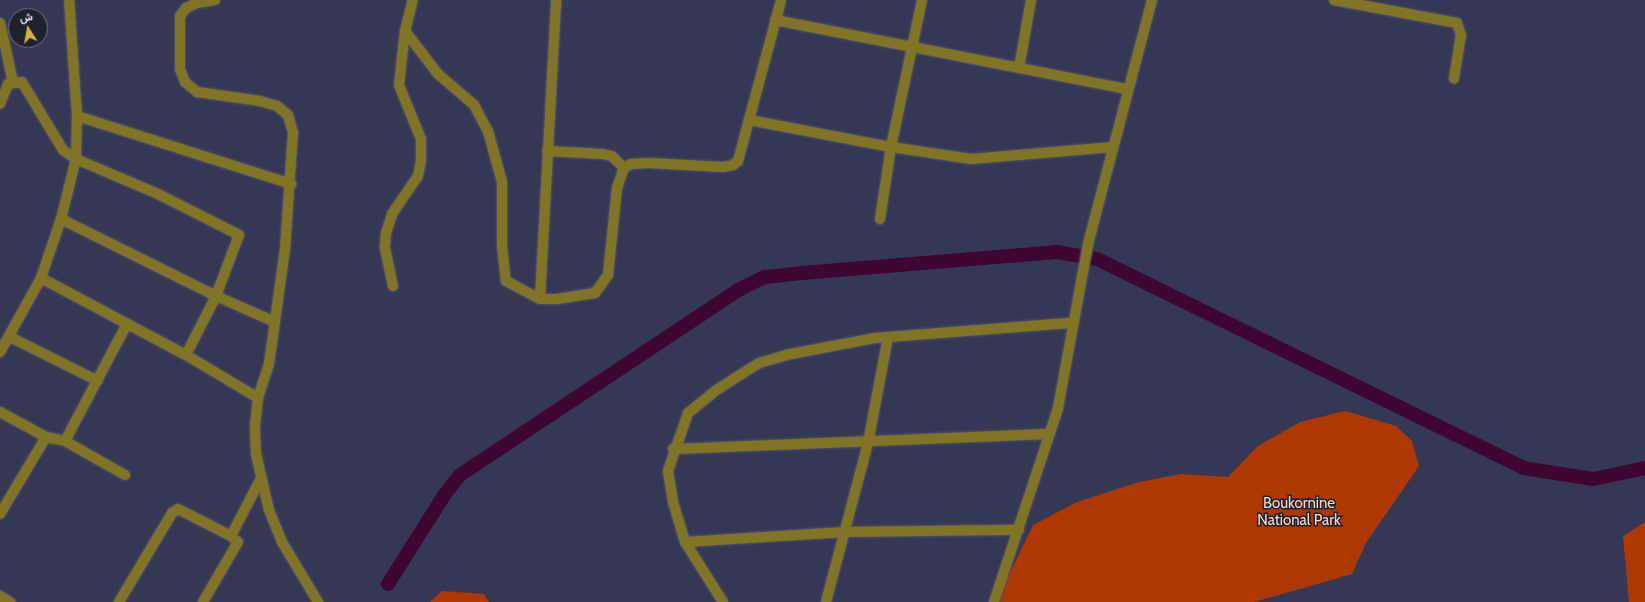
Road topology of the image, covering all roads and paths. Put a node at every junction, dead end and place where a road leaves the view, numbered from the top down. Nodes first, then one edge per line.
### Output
1 (69, 0) edge
2 (215, 0) edge
3 (413, 0) edge
4 (556, 0) edge
5 (781, 0) edge
6 (922, 0) edge
7 (1031, 0) edge
8 (1152, 0) edge
9 (1334, 0) edge
10 (775, 20) junction
11 (0, 23) edge
12 (405, 31) junction
13 (913, 47) junction
14 (1019, 68) junction
15 (1454, 78) dead end
16 (14, 82) junction
17 (1128, 90) junction
18 (0, 104) edge
19 (77, 116) junction
20 (749, 120) junction
21 (891, 147) junction
22 (1113, 147) junction
23 (547, 151) junction
24 (76, 159) junction
25 (624, 168) junction
26 (290, 184) junction
27 (880, 218) dead end
28 (61, 219) junction
29 (41, 278) junction
30 (393, 286) dead end
31 (216, 296) junction
32 (540, 299) junction
33 (275, 322) junction
34 (1072, 323) junction
35 (127, 324) junction
36 (10, 337) junction
37 (888, 337) junction
38 (0, 352) edge
39 (186, 355) junction
40 (98, 381) junction
41 (258, 398) junction
42 (0, 412) edge
43 (1050, 434) junction
44 (46, 437) junction
45 (65, 441) junction
46 (868, 443) junction
47 (674, 450) junction
48 (125, 475) dead end
49 (260, 480) junction
50 (0, 514) edge
51 (1019, 530) junction
52 (845, 532) junction
53 (231, 536) junction
54 (685, 542) junction
55 (0, 596) edge
56 (10, 602) edge
57 (119, 602) edge
58 (203, 602) edge
59 (318, 602) edge
60 (723, 602) edge
61 (826, 602) edge
62 (994, 602) edge

1 - 19 street
2 - 26 street
3 - 12 street
4 - 23 street
5 - 10 street
6 - 13 street
7 - 14 street
8 - 17 street
9 - 15 street
10 - 13 street
10 - 20 street
11 - 16 street
12 - 30 street
12 - 32 street
13 - 14 street
13 - 21 street
14 - 17 street
16 - 18 street
16 - 24 street
17 - 22 street
19 - 24 street
19 - 26 street
20 - 21 street
20 - 25 street
21 - 22 street
21 - 27 street
22 - 34 street
23 - 25 street
23 - 32 street
24 - 28 street
24 - 31 street
25 - 32 street
26 - 33 street
28 - 29 street
28 - 31 street
29 - 35 street
29 - 36 street
31 - 33 street
31 - 39 street
33 - 41 street
34 - 37 street
34 - 43 street
35 - 39 street
35 - 40 street
36 - 38 street
36 - 40 street
37 - 46 street
37 - 47 street
39 - 41 street
40 - 45 street
41 - 49 street
42 - 44 street
43 - 46 street
43 - 51 street
44 - 45 street
44 - 50 street
45 - 48 street
46 - 47 street
46 - 52 street
47 - 54 street
49 - 53 street
49 - 59 street
51 - 52 street
51 - 62 street
52 - 54 street
52 - 61 street
53 - 57 street
53 - 58 street
54 - 60 street
55 - 56 street

